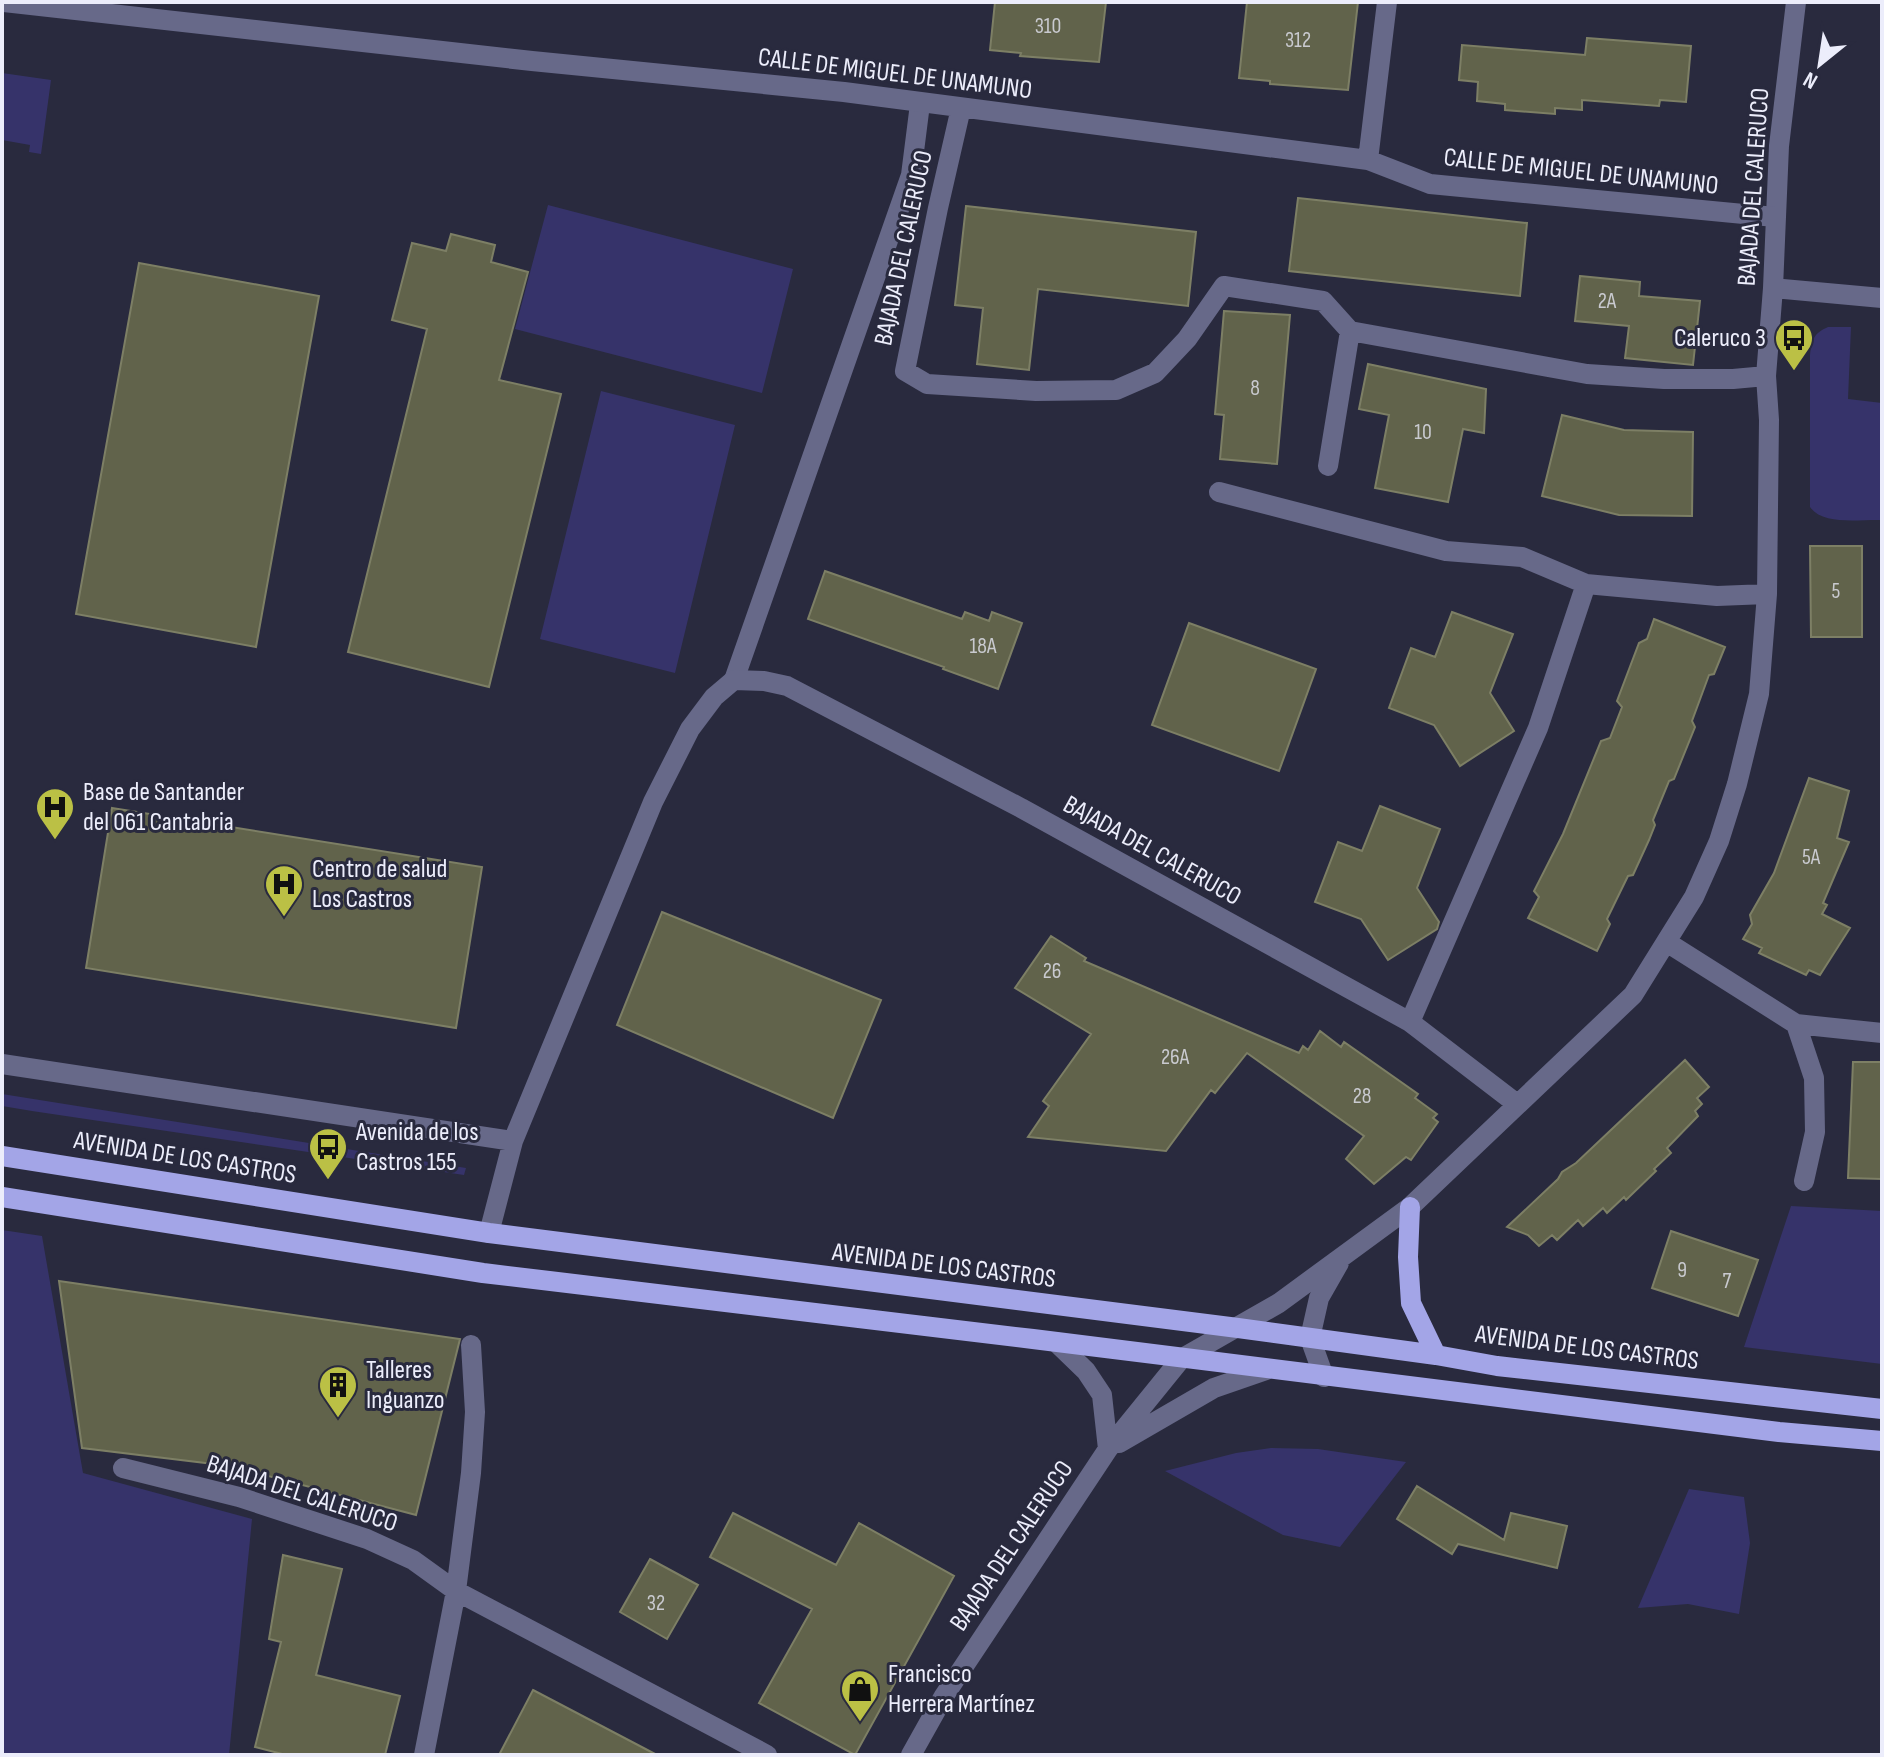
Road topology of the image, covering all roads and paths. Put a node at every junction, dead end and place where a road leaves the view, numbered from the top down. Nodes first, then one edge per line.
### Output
1 (4, 2) edge
2 (1387, 2) edge
3 (1796, 2) edge
4 (99, 7) edge
5 (920, 104) junction
6 (961, 108) junction
7 (1368, 160) junction
8 (1775, 217) junction
9 (1773, 288) junction
10 (1882, 298) edge
11 (1350, 331) junction
12 (1766, 376) junction
13 (1328, 466) dead end
14 (1219, 492) dead end
15 (1586, 584) junction
16 (1767, 594) junction
17 (734, 680) junction
18 (1668, 943) junction
19 (1410, 1022) junction
20 (1796, 1024) junction
21 (1882, 1033) edge
22 (2, 1064) edge
23 (1517, 1104) junction
24 (513, 1141) junction
25 (2, 1156) edge
26 (1804, 1181) dead end
27 (2, 1197) edge
28 (1410, 1207) junction
29 (489, 1233) junction
30 (1343, 1256) junction
31 (1238, 1328) junction
32 (1310, 1338) junction
33 (1056, 1342) junction
34 (471, 1345) dead end
35 (1436, 1355) junction
36 (1181, 1359) junction
37 (1266, 1370) junction
38 (1324, 1377) junction
39 (1882, 1409) edge
40 (1882, 1441) edge
41 (1108, 1449) junction
42 (123, 1468) dead end
43 (456, 1591) junction
44 (424, 1755) edge
45 (767, 1755) edge
46 (911, 1755) edge

1 - 4 street, CALLE DE MIGUEL DE UNAMUNO
2 - 7 street
3 - 8 street, BAJADA DEL CALERUCO
4 - 5 street, CALLE DE MIGUEL DE UNAMUNO
5 - 6 street, CALLE DE MIGUEL DE UNAMUNO
5 - 17 street, BAJADA DEL CALERUCO
6 - 7 street, CALLE DE MIGUEL DE UNAMUNO
6 - 11 street, BAJADA DEL CALERUCO
7 - 8 street, CALLE DE MIGUEL DE UNAMUNO
8 - 9 street, BAJADA DEL CALERUCO
9 - 10 street
9 - 12 street, BAJADA DEL CALERUCO
11 - 12 street
11 - 13 street
12 - 16 street, BAJADA DEL CALERUCO
14 - 15 street
15 - 16 street
15 - 19 street
16 - 18 street, BAJADA DEL CALERUCO
17 - 19 street, BAJADA DEL CALERUCO
17 - 24 street, BAJADA DEL CALERUCO
18 - 20 street
18 - 23 street, BAJADA DEL CALERUCO
19 - 23 street, BAJADA DEL CALERUCO
20 - 21 street
20 - 26 street
22 - 24 street
23 - 28 street, BAJADA DEL CALERUCO
24 - 29 street, BAJADA DEL CALERUCO
25 - 29 main road, AVENIDA DE LOS CASTROS
27 - 33 main road
28 - 30 street, BAJADA DEL CALERUCO
28 - 35 main road
29 - 31 main road, AVENIDA DE LOS CASTROS
30 - 31 street, BAJADA DEL CALERUCO
30 - 32 street, BAJADA DEL CALERUCO
31 - 32 main road, AVENIDA DE LOS CASTROS
31 - 36 street, BAJADA DEL CALERUCO
32 - 35 main road, AVENIDA DE LOS CASTROS
32 - 38 street
33 - 36 main road
33 - 41 street, BAJADA DEL CALERUCO
34 - 43 street
35 - 39 main road, AVENIDA DE LOS CASTROS
36 - 37 main road
36 - 41 street, BAJADA DEL CALERUCO
37 - 38 main road
37 - 41 street, BAJADA DEL CALERUCO
38 - 40 main road
41 - 46 street, BAJADA DEL CALERUCO
42 - 43 street, BAJADA DEL CALERUCO
43 - 44 street
43 - 45 street, BAJADA DEL CALERUCO

